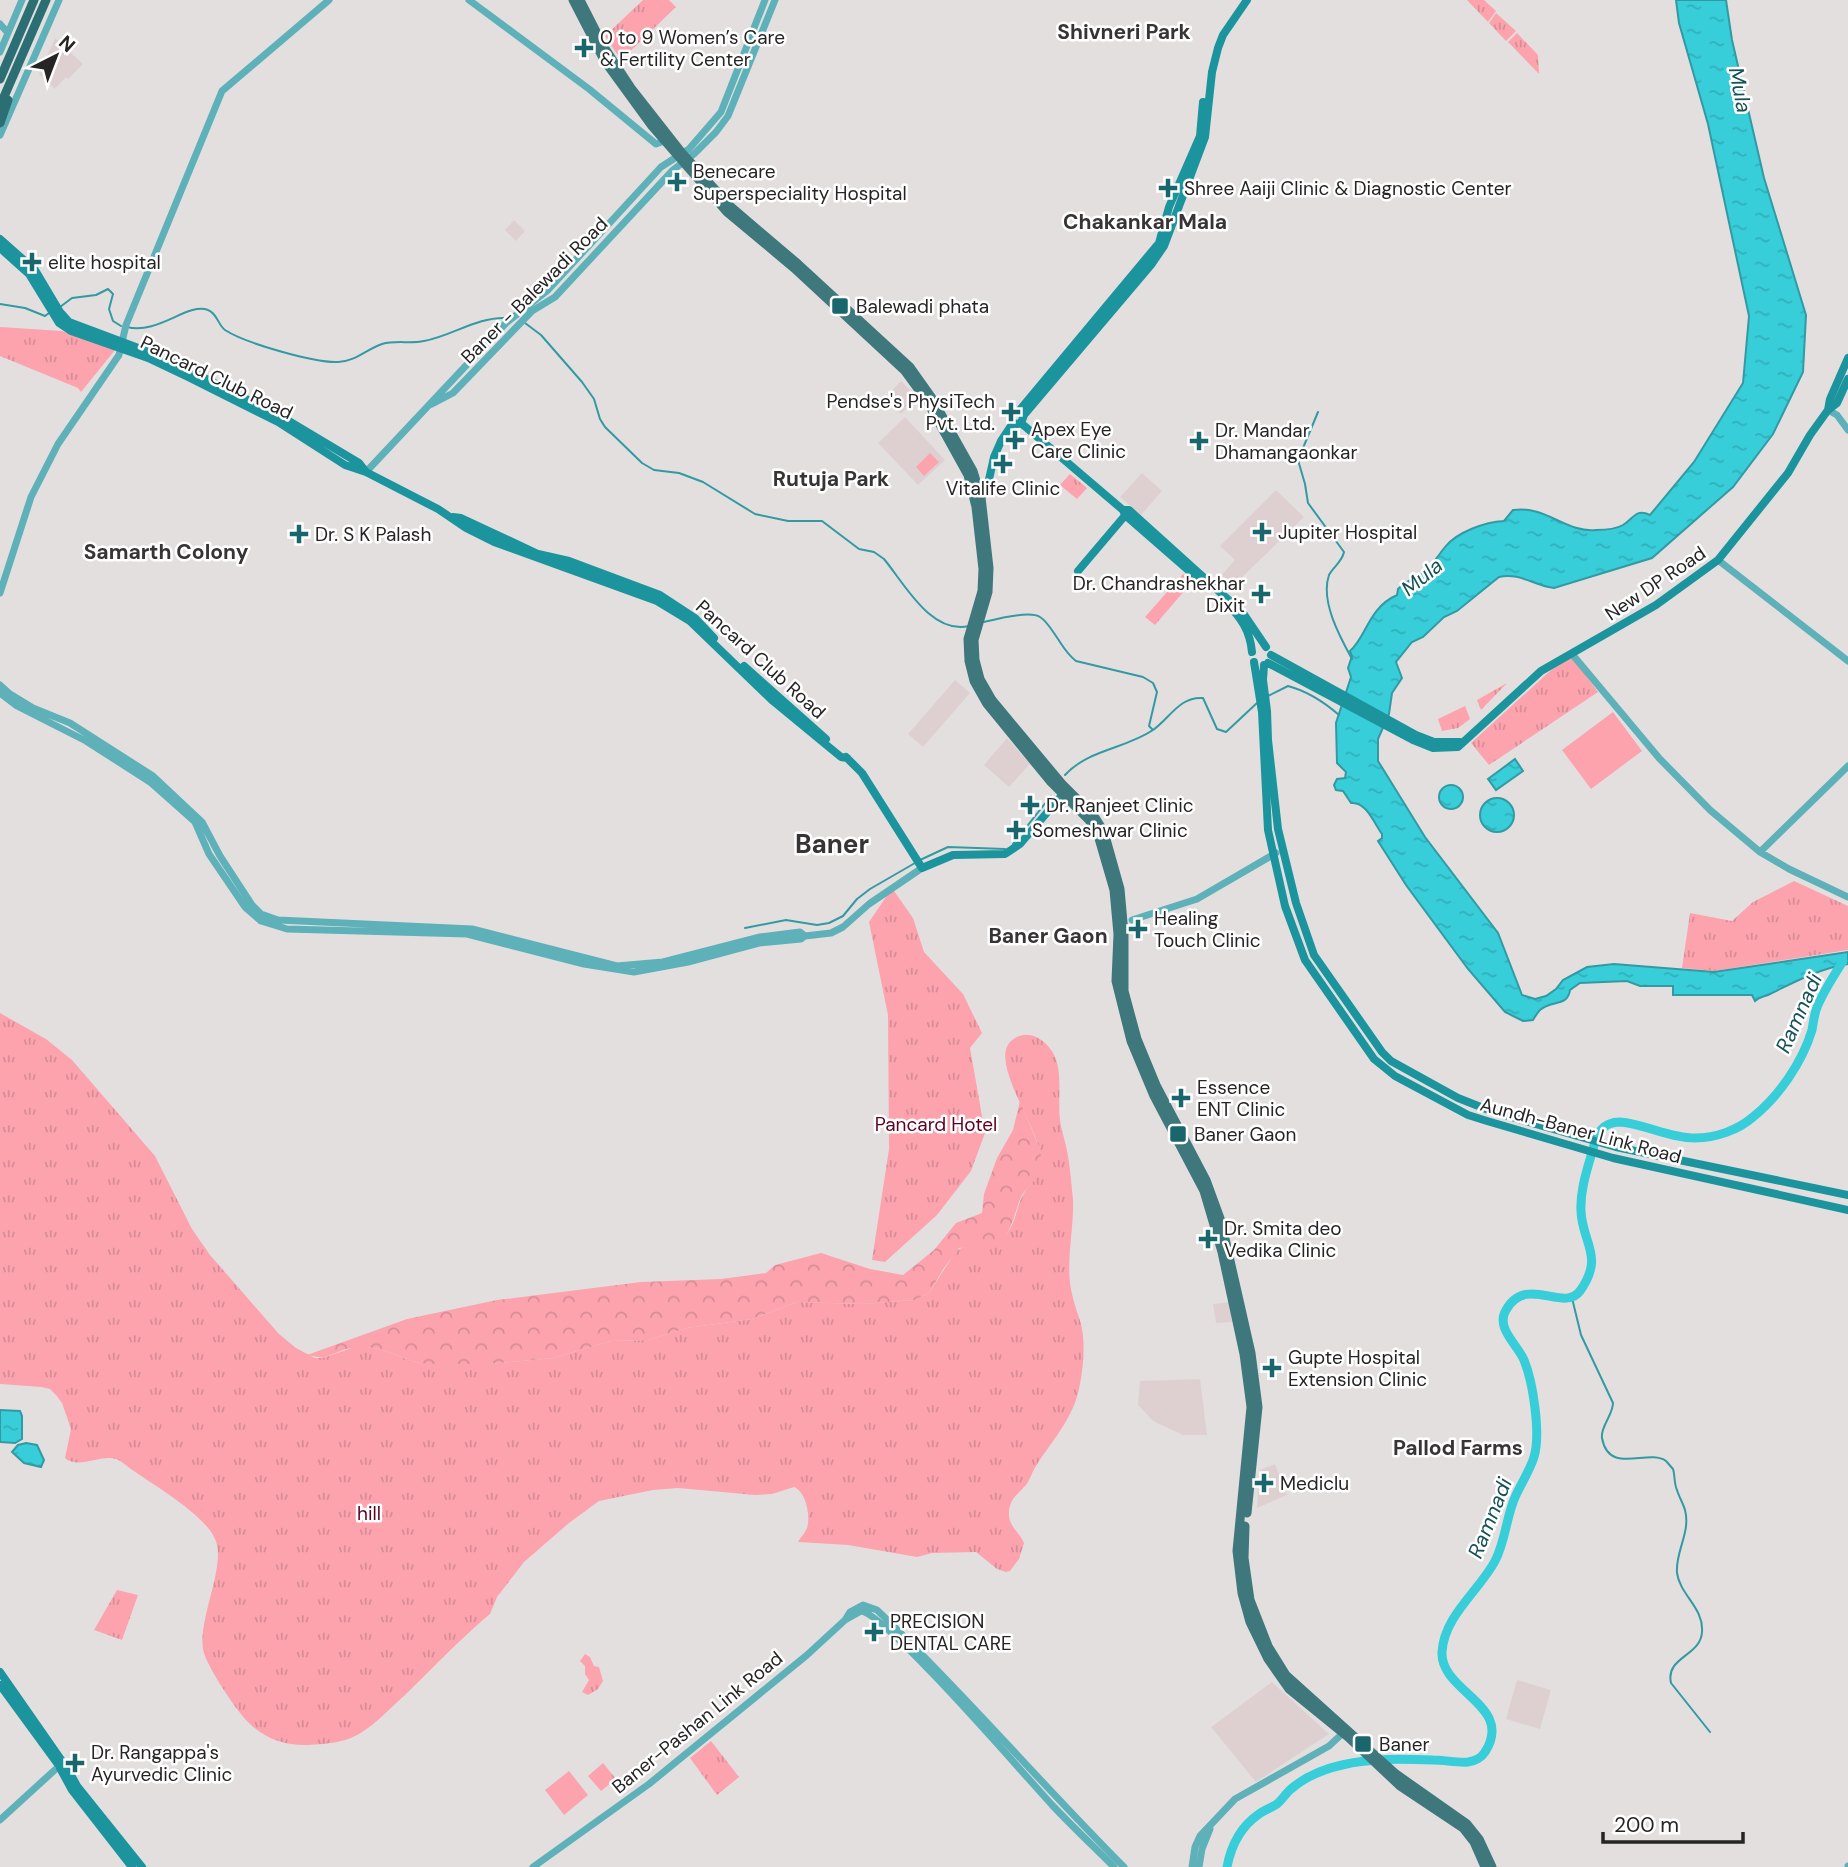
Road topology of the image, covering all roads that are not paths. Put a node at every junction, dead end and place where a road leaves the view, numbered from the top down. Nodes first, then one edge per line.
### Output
1 (22, 0) edge
2 (34, 0) edge
3 (46, 0) edge
4 (59, 0) edge
5 (329, 0) edge
6 (469, 0) edge
7 (573, 0) edge
8 (580, 0) edge
9 (765, 0) edge
10 (775, 0) edge
11 (1241, 0) edge
12 (1247, 0) edge
13 (0, 24) edge
14 (8, 33) junction
15 (0, 52) edge
16 (2, 71) edge
17 (0, 79) edge
18 (6, 92) junction
19 (0, 106) edge
20 (0, 123) edge
21 (0, 135) edge
22 (657, 138) junction
23 (682, 157) junction
24 (0, 239) edge
25 (0, 248) edge
26 (55, 310) junction
27 (123, 346) junction
28 (1848, 358) edge
29 (1848, 379) edge
30 (1834, 401) junction
31 (432, 404) junction
32 (1828, 410) junction
33 (1018, 419) junction
34 (1848, 430) edge
35 (366, 472) junction
36 (978, 498) junction
37 (1126, 512) junction
38 (1718, 560) junction
39 (1078, 571) dead end
40 (0, 593) edge
41 (972, 634) junction
42 (1252, 652) junction
43 (1572, 653) junction
44 (1267, 657) junction
45 (1848, 661) edge
46 (1254, 662) junction
47 (0, 685) edge
48 (1261, 691) junction
49 (0, 693) edge
50 (1264, 738) junction
51 (1848, 766) edge
52 (1063, 794) junction
53 (1282, 849) junction
54 (1760, 852) junction
55 (1272, 855) junction
56 (922, 867) junction
57 (1848, 897) edge
58 (1123, 923) junction
59 (805, 936) junction
60 (1391, 1061) junction
61 (1384, 1069) junction
62 (1741, 1172) junction
63 (1741, 1188) junction
64 (1824, 1189) junction
65 (1848, 1195) edge
66 (1824, 1205) junction
67 (1848, 1210) edge
68 (872, 1613) junction
69 (0, 1672) edge
70 (0, 1685) edge
71 (1343, 1733) junction
72 (1369, 1754) junction
73 (60, 1765) junction
74 (0, 1817) edge
75 (1210, 1828) junction
76 (1485, 1861) edge
77 (132, 1867) edge
78 (142, 1867) edge
79 (533, 1867) edge
80 (1114, 1867) edge
81 (1124, 1867) edge
82 (1192, 1867) edge
83 (1199, 1867) edge
84 (1492, 1867) edge

1 - 14 street
2 - 16 highway
3 - 18 highway
4 - 21 street
5 - 27 street
6 - 22 street
7 - 22 main road
8 - 23 main road
9 - 23 street
10 - 23 street
11 - 33 main road
12 - 33 main road
13 - 14 street
14 - 15 street
16 - 17 highway
18 - 19 highway
18 - 20 highway
22 - 23 main road
23 - 31 street, Baner - Balewadi Road
23 - 31 street, Baner - Balewadi Road
23 - 36 main road
24 - 26 main road, Pancard Club Road
25 - 26 main road, Pancard Club Road
26 - 27 main road, Pancard Club Road
27 - 35 main road, Pancard Club Road
27 - 40 street
28 - 30 main road, New DP Road
29 - 30 main road, New DP Road
30 - 32 main road, New DP Road
31 - 35 street, Baner - Balewadi Road
32 - 34 street
32 - 38 main road, New DP Road
33 - 36 main road
33 - 37 main road
35 - 56 main road, Pancard Club Road
36 - 41 main road
37 - 39 main road
37 - 42 main road
37 - 44 main road
38 - 43 main road, New DP Road
38 - 45 street
41 - 52 main road
41 - 58 main road
42 - 44 main road
42 - 46 main road
43 - 44 main road, New DP Road
43 - 54 street
44 - 46 main road, New DP Road
44 - 48 main road
46 - 48 main road
47 - 59 street
48 - 50 main road
49 - 59 street
50 - 53 main road, Aundh-Baner Link Road
50 - 55 main road, Aundh-Baner Link Road
51 - 54 street
52 - 56 main road
52 - 58 main road
53 - 55 street
53 - 60 main road, Aundh-Baner Link Road
54 - 57 street
55 - 58 street
55 - 61 main road, Aundh-Baner Link Road
56 - 59 street
58 - 71 main road
58 - 72 main road
60 - 61 main road
60 - 62 main road, Aundh-Baner Link Road
61 - 63 main road, Aundh-Baner Link Road
62 - 63 main road
62 - 64 main road, Aundh-Baner Link Road
63 - 66 main road, Aundh-Baner Link Road
64 - 65 main road, Aundh-Baner Link Road
64 - 66 main road
66 - 67 main road, Aundh-Baner Link Road
68 - 79 street, Baner-Pashan Link Road
68 - 80 street
68 - 81 street
69 - 73 main road
70 - 73 main road
71 - 72 main road
71 - 75 street
72 - 76 main road
73 - 74 street
73 - 77 main road
73 - 78 main road
75 - 82 street
75 - 83 street
76 - 84 main road

